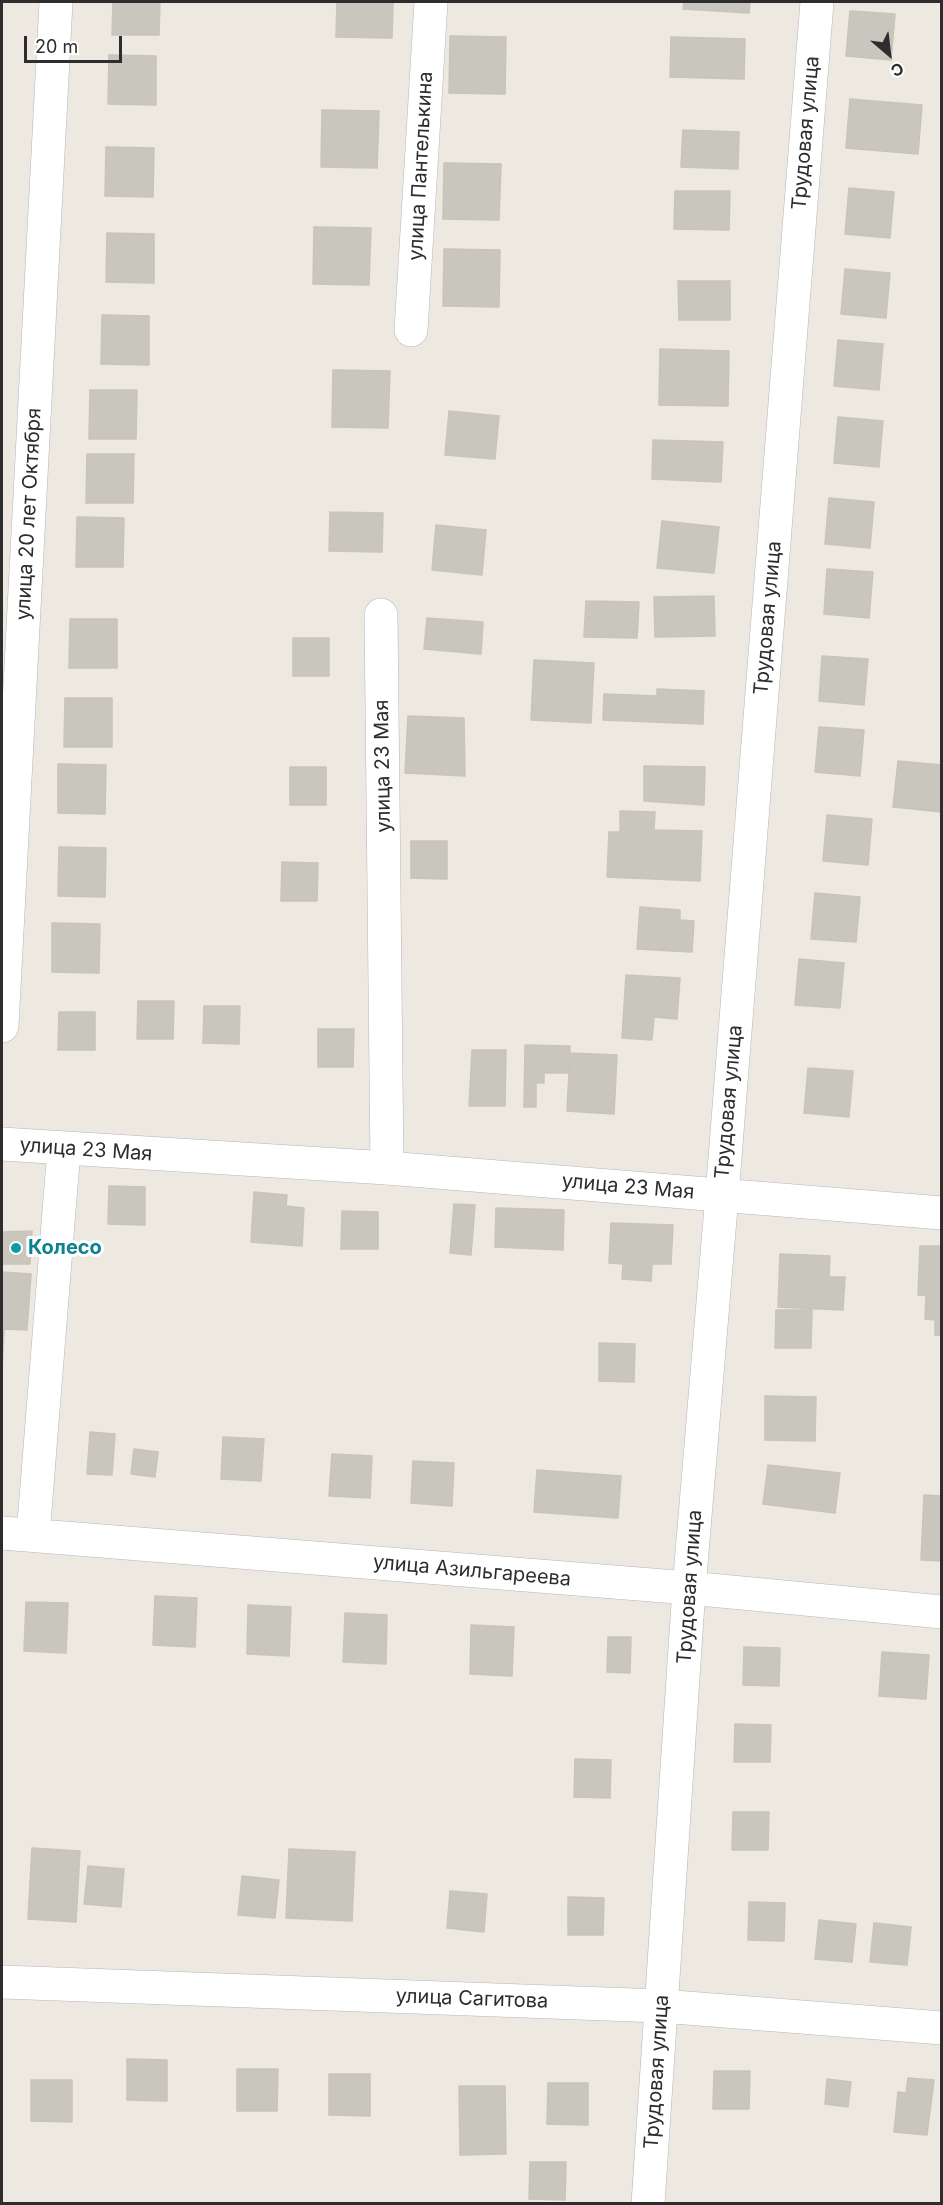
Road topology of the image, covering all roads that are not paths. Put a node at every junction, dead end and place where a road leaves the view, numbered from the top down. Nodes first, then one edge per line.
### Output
1 (56, 2) edge
2 (431, 2) edge
3 (817, 2) edge
4 (411, 330) dead end
5 (381, 615) dead end
6 (2, 1026) edge
7 (2, 1144) edge
8 (64, 1149) junction
9 (387, 1168) junction
10 (722, 1195) junction
11 (942, 1212) edge
12 (17, 1534) edge
13 (689, 1588) junction
14 (942, 1612) edge
15 (2, 1982) edge
16 (661, 2006) junction
17 (942, 2028) edge
18 (648, 2204) edge

1 - 6 street, улица 20 лет Октября
2 - 4 street, улица Пантелькина
3 - 10 street, Трудовая улица
5 - 9 street, улица 23 Мая
7 - 8 street, улица 23 Мая
8 - 9 street, улица 23 Мая
8 - 12 street
9 - 10 street, улица 23 Мая
10 - 11 street, улица 23 Мая
10 - 13 street, Трудовая улица
12 - 13 street, улица Азильгареева
13 - 14 street, улица Азильгареева
13 - 16 street, Трудовая улица
15 - 16 street, улица Сагитова
16 - 17 street, улица Сагитова
16 - 18 street, Трудовая улица

